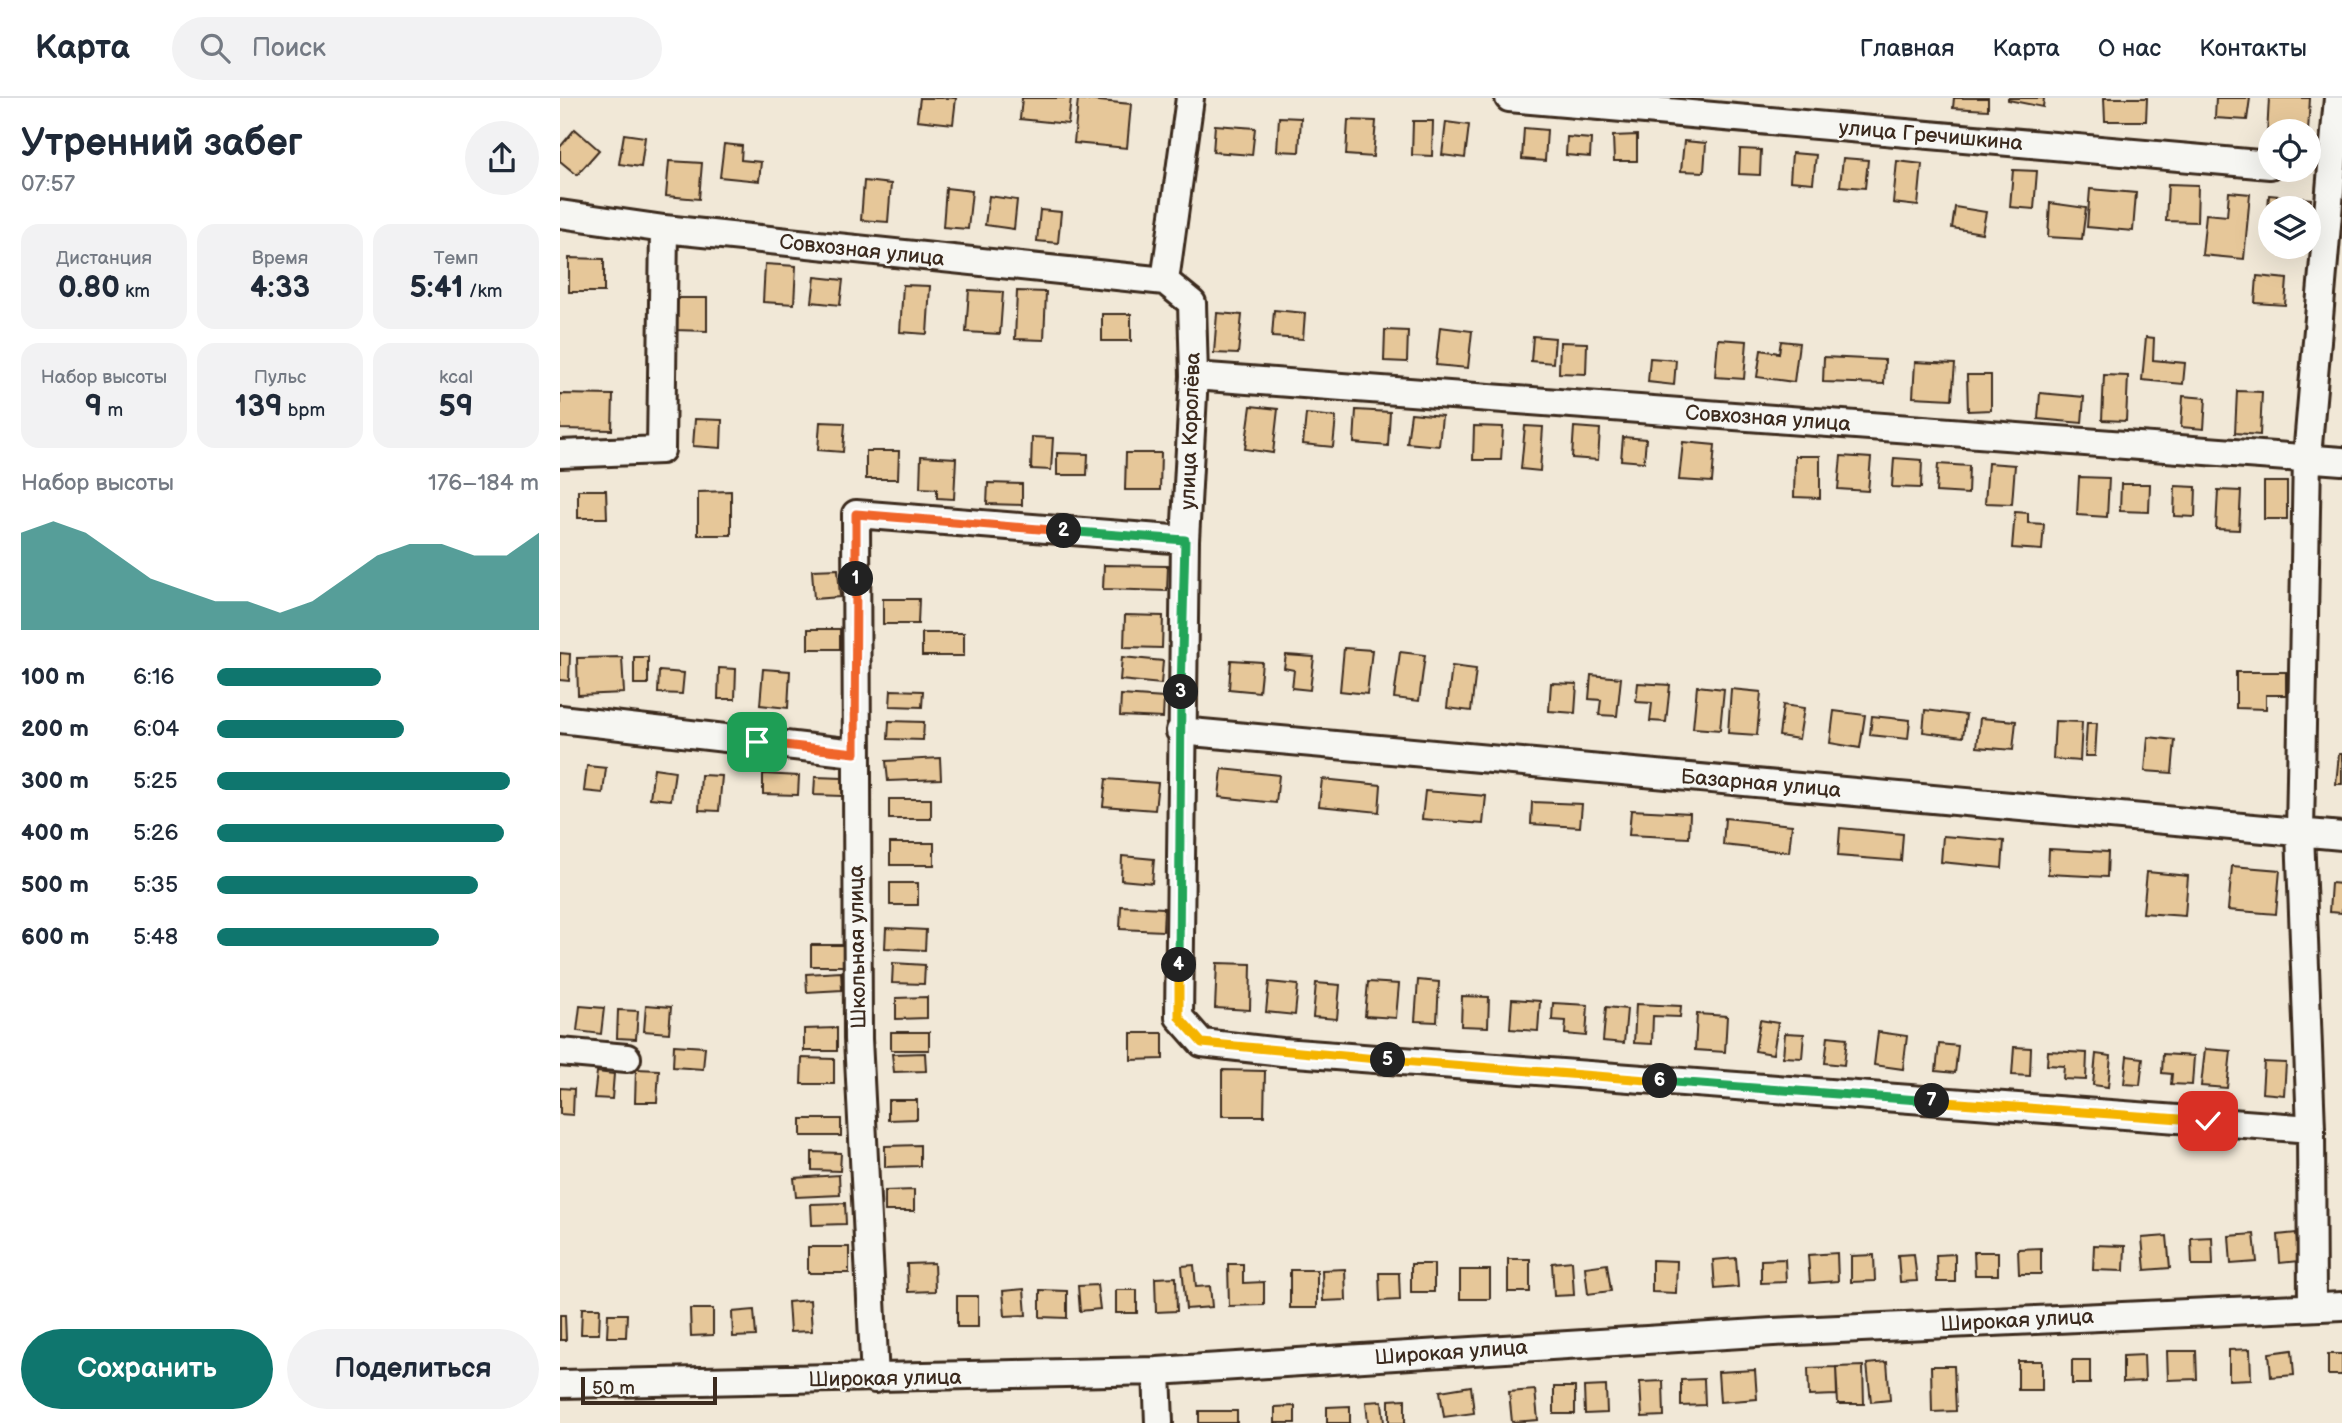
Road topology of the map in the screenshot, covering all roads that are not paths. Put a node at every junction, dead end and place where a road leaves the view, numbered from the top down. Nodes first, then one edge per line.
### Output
1 (1190, 98) edge
2 (1509, 98) edge
3 (2339, 98) edge
4 (2258, 164) edge
5 (2327, 170) edge
6 (560, 214) edge
7 (664, 229) junction
8 (1165, 281) junction
9 (1194, 376) junction
10 (560, 454) edge
11 (2307, 457) junction
12 (2342, 461) edge
13 (1185, 540) junction
14 (560, 719) edge
15 (1181, 731) junction
16 (855, 753) junction
17 (2300, 832) junction
18 (2342, 836) edge
19 (560, 1052) edge
20 (627, 1058) dead end
21 (2311, 1129) junction
22 (2312, 1305) junction
23 (2342, 1306) edge
24 (1157, 1371) junction
25 (875, 1379) junction
26 (560, 1384) edge
27 (1159, 1423) edge

1 - 8 street
2 - 4 street, улица Гречишкина
3 - 5 street
5 - 11 street
6 - 7 street, Совхозная улица
7 - 8 street, Совхозная улица
7 - 10 street
8 - 9 street, улица Королёва
9 - 11 street, Совхозная улица
9 - 13 street, улица Королёва
11 - 12 street, Совхозная улица
11 - 17 street
13 - 15 street, улица Королёва
13 - 16 street, Школьная улица
14 - 16 street
15 - 17 street, Базарная улица
15 - 21 street, улица Королёва
16 - 25 street, Школьная улица
17 - 18 street, Базарная улица
17 - 21 street
19 - 20 street
21 - 22 street
22 - 23 street, Широкая улица
22 - 24 street, Широкая улица
24 - 25 street, Широкая улица
24 - 27 street
25 - 26 street, Широкая улица

